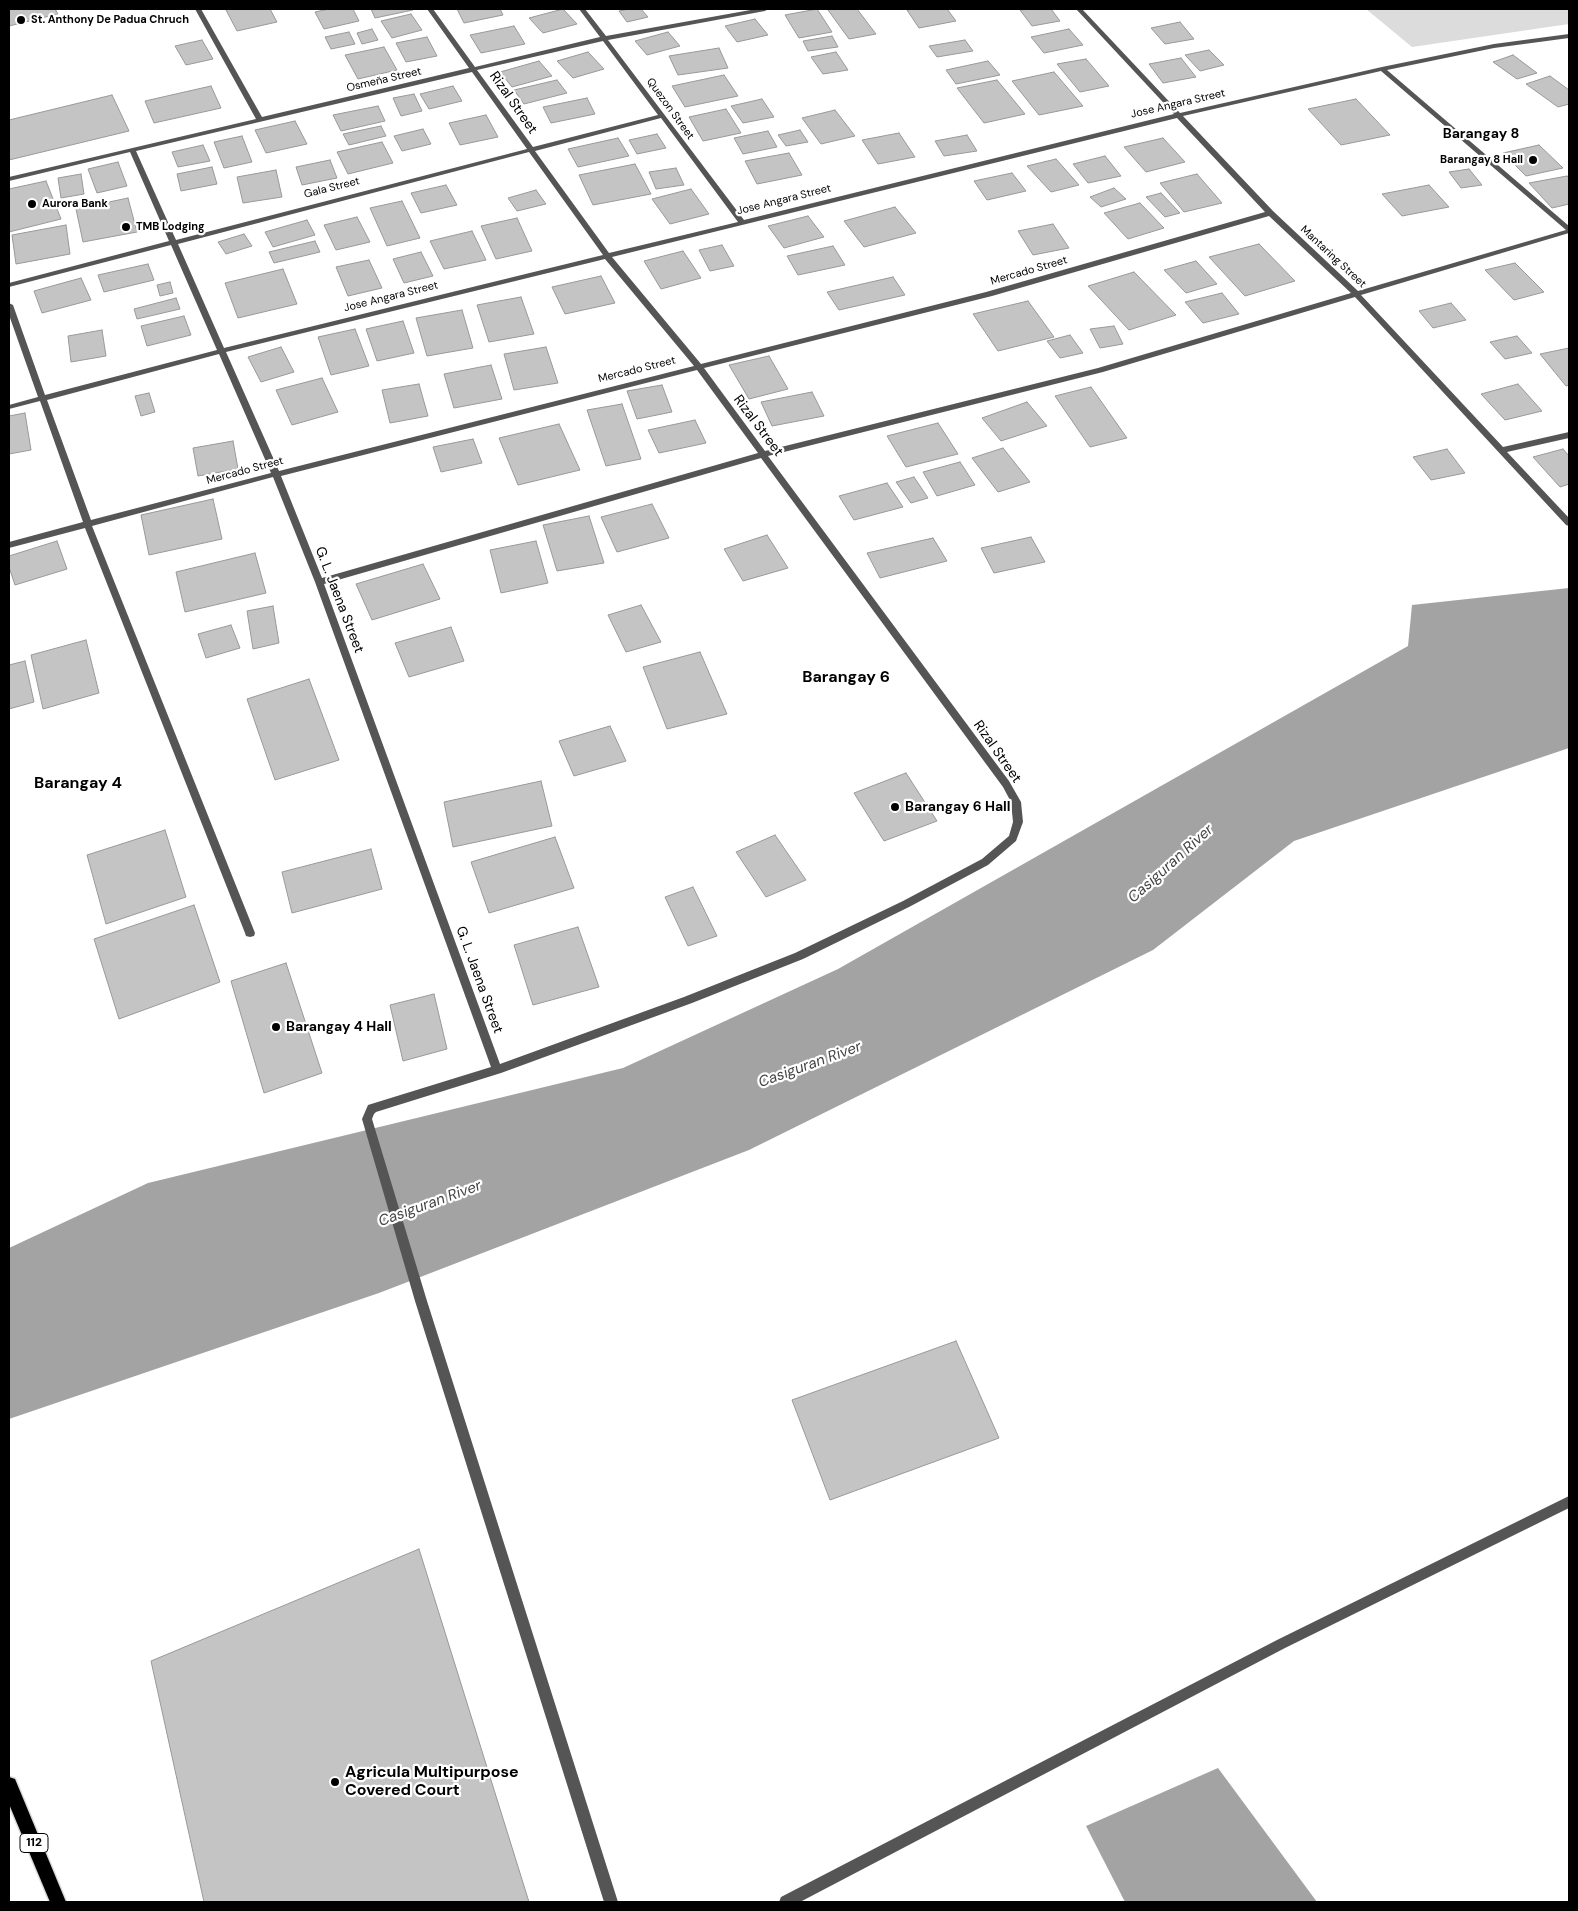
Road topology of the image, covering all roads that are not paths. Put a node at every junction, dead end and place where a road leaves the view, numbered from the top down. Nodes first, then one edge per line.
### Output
1 (198, 9) edge
2 (430, 9) edge
3 (582, 9) edge
4 (765, 9) edge
5 (1079, 9) edge
6 (1569, 36) edge
7 (606, 38) junction
8 (474, 69) junction
9 (1382, 69) junction
10 (1179, 115) junction
11 (662, 116) junction
12 (260, 119) junction
13 (132, 149) junction
14 (530, 149) junction
15 (9, 179) edge
16 (1270, 213) junction
17 (742, 222) junction
18 (1569, 230) edge
19 (173, 241) junction
20 (607, 256) junction
21 (9, 285) edge
22 (1355, 293) junction
23 (9, 305) edge
24 (222, 351) junction
25 (698, 366) junction
26 (42, 399) junction
27 (9, 407) edge
28 (1569, 435) edge
29 (1502, 450) junction
30 (764, 454) junction
31 (276, 474) junction
32 (1569, 523) edge
33 (88, 525) junction
34 (9, 546) edge
35 (318, 582) junction
36 (250, 933) dead end
37 (498, 1070) junction
38 (1569, 1502) edge
39 (9, 1785) edge
40 (58, 1902) edge
41 (611, 1902) edge
42 (786, 1902) edge

1 - 12 street
2 - 8 street, Rizal Street
3 - 7 street, Quezon Street
4 - 7 street, Osmeña Street
5 - 10 street, Mantaring Street
6 - 9 street, Jose Angara Street
7 - 8 street, Osmeña Street
7 - 11 street, Quezon Street
8 - 12 street, Osmeña Street
8 - 14 street, Rizal Street
9 - 10 street, Jose Angara Street
9 - 18 street
10 - 16 street, Mantaring Street
10 - 17 street, Jose Angara Street
11 - 14 street, Gala Street
11 - 17 street, Quezon Street
12 - 13 street, Osmeña Street
13 - 15 street, Osmeña Street
13 - 19 street, G. L. Jaena Street
14 - 19 street, Gala Street
14 - 20 street, Rizal Street
16 - 22 street, Mantaring Street
16 - 25 street, Mercado Street
17 - 20 street, Jose Angara Street
18 - 22 street
19 - 21 street, Gala Street
19 - 24 street, G. L. Jaena Street
20 - 24 street, Jose Angara Street
20 - 25 street, Rizal Street
22 - 29 street, Mantaring Street
22 - 30 street
23 - 26 street
24 - 26 street, Jose Angara Street
24 - 31 street, G. L. Jaena Street
25 - 30 street, Rizal Street
25 - 31 street, Mercado Street
26 - 27 street, Jose Angara Street
26 - 33 street
28 - 29 street
29 - 32 street, Mantaring Street
30 - 35 street
30 - 37 street, Rizal Street
31 - 33 street, Mercado Street
31 - 35 street, G. L. Jaena Street
33 - 34 street, Mercado Street
33 - 36 street
35 - 37 street, G. L. Jaena Street
37 - 41 street, Rizal Street
38 - 42 street
39 - 40 main road, 112

